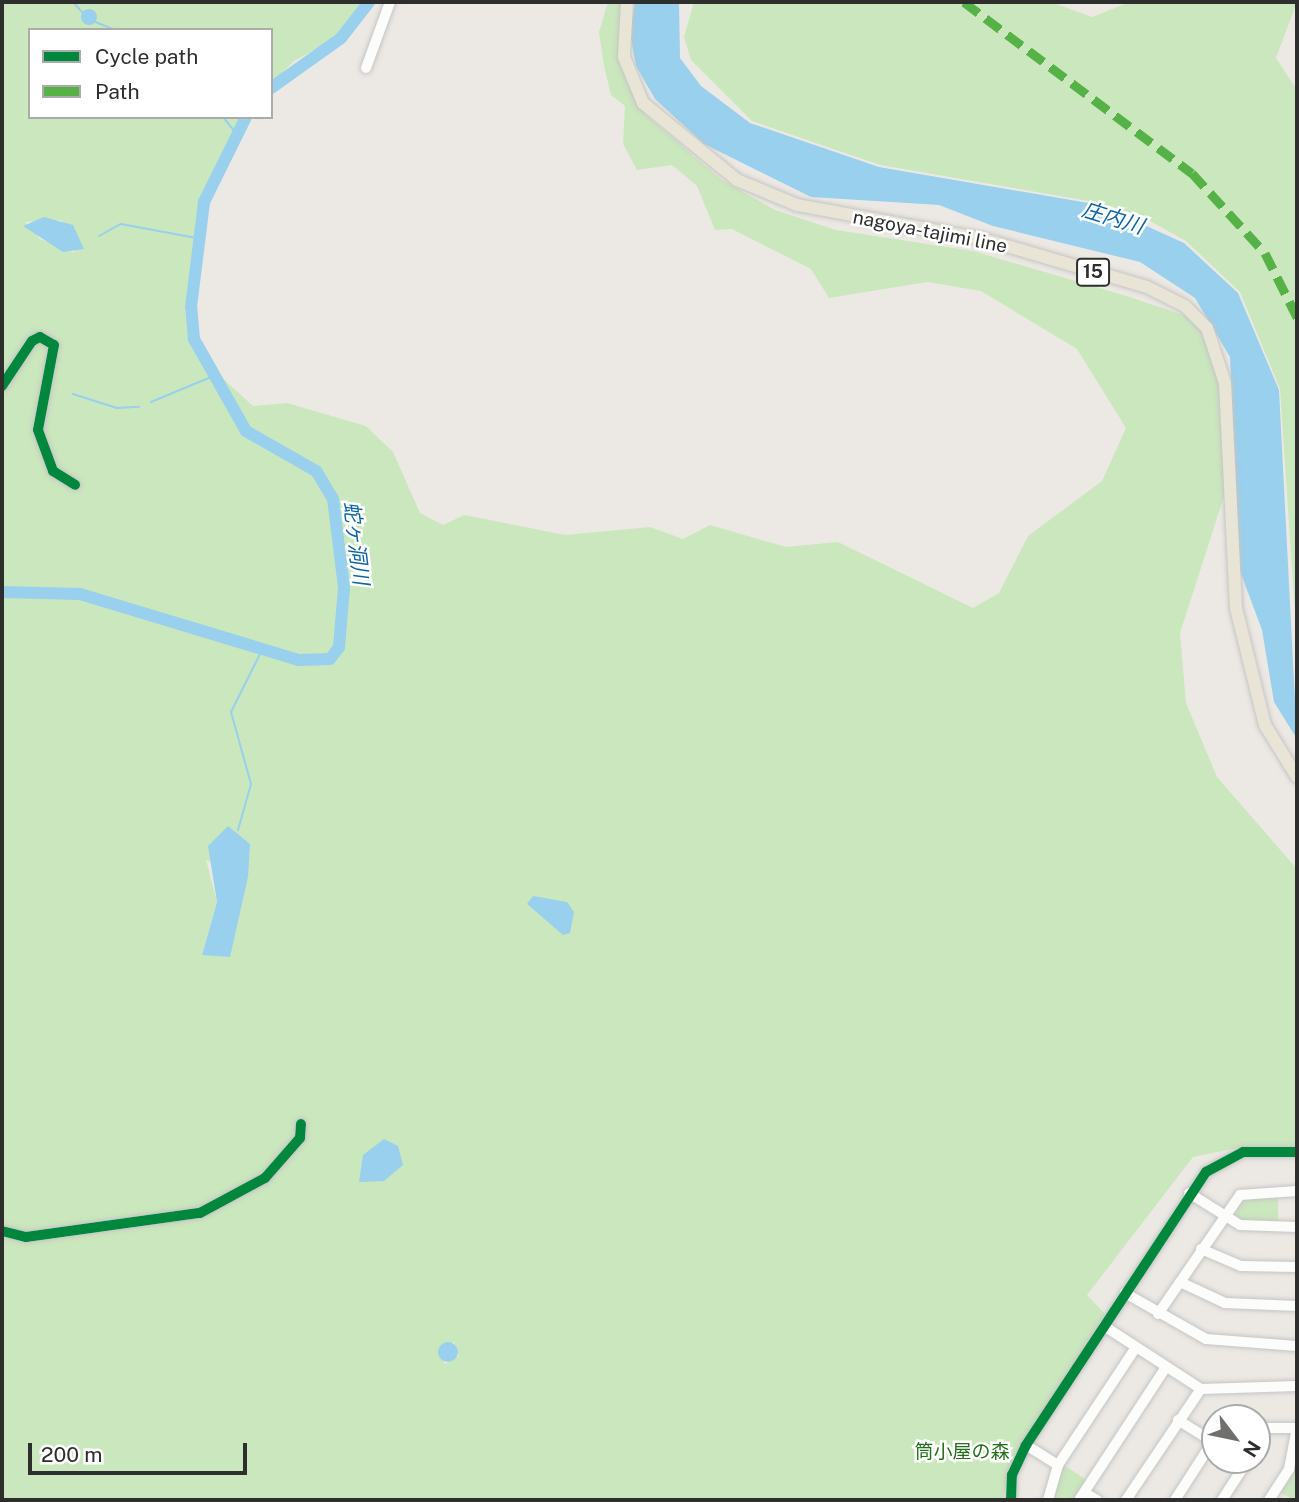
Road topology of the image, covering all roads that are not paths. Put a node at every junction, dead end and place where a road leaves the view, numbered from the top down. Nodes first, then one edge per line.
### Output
1 (390, 2) edge
2 (627, 2) edge
3 (366, 68) dead end
4 (2, 386) edge
5 (75, 485) dead end
6 (1297, 777) edge
7 (301, 1124) dead end
8 (1297, 1152) edge
9 (1297, 1191) edge
10 (1189, 1194) junction
11 (1223, 1215) junction
12 (1297, 1227) edge
13 (2, 1231) edge
14 (1201, 1249) junction
15 (1297, 1267) edge
16 (1180, 1282) junction
17 (1125, 1293) junction
18 (1297, 1306) edge
19 (1158, 1314) junction
20 (1104, 1326) junction
21 (1297, 1346) edge
22 (1136, 1347) junction
23 (1166, 1367) junction
24 (1297, 1386) edge
25 (1200, 1389) junction
26 (1178, 1420) junction
27 (1271, 1428) edge
28 (1296, 1428) edge
29 (1201, 1433) edge
30 (1026, 1445) junction
31 (1201, 1460) edge
32 (1058, 1465) junction
33 (1239, 1474) edge
34 (1082, 1497) edge
35 (1011, 1500) edge
36 (1048, 1500) edge
37 (1097, 1500) edge
38 (1126, 1500) edge
39 (1175, 1500) edge
40 (1222, 1500) edge
41 (1269, 1500) edge

1 - 3 street
2 - 6 main road, nagoya-tajimi line / 15
4 - 5 street
7 - 13 street
8 - 10 street
9 - 11 street
10 - 11 street
10 - 17 street
11 - 12 street
11 - 14 street
14 - 15 street
14 - 16 street
16 - 18 street
16 - 19 street
17 - 19 street
17 - 20 street
19 - 21 street
20 - 22 street
20 - 30 street
22 - 23 street
22 - 32 street
23 - 25 street
23 - 34 street
24 - 25 street
25 - 26 street
26 - 29 street
26 - 38 street
27 - 28 street
28 - 41 street
30 - 32 street
30 - 35 street
31 - 39 street
32 - 36 street
33 - 40 street
34 - 37 street

